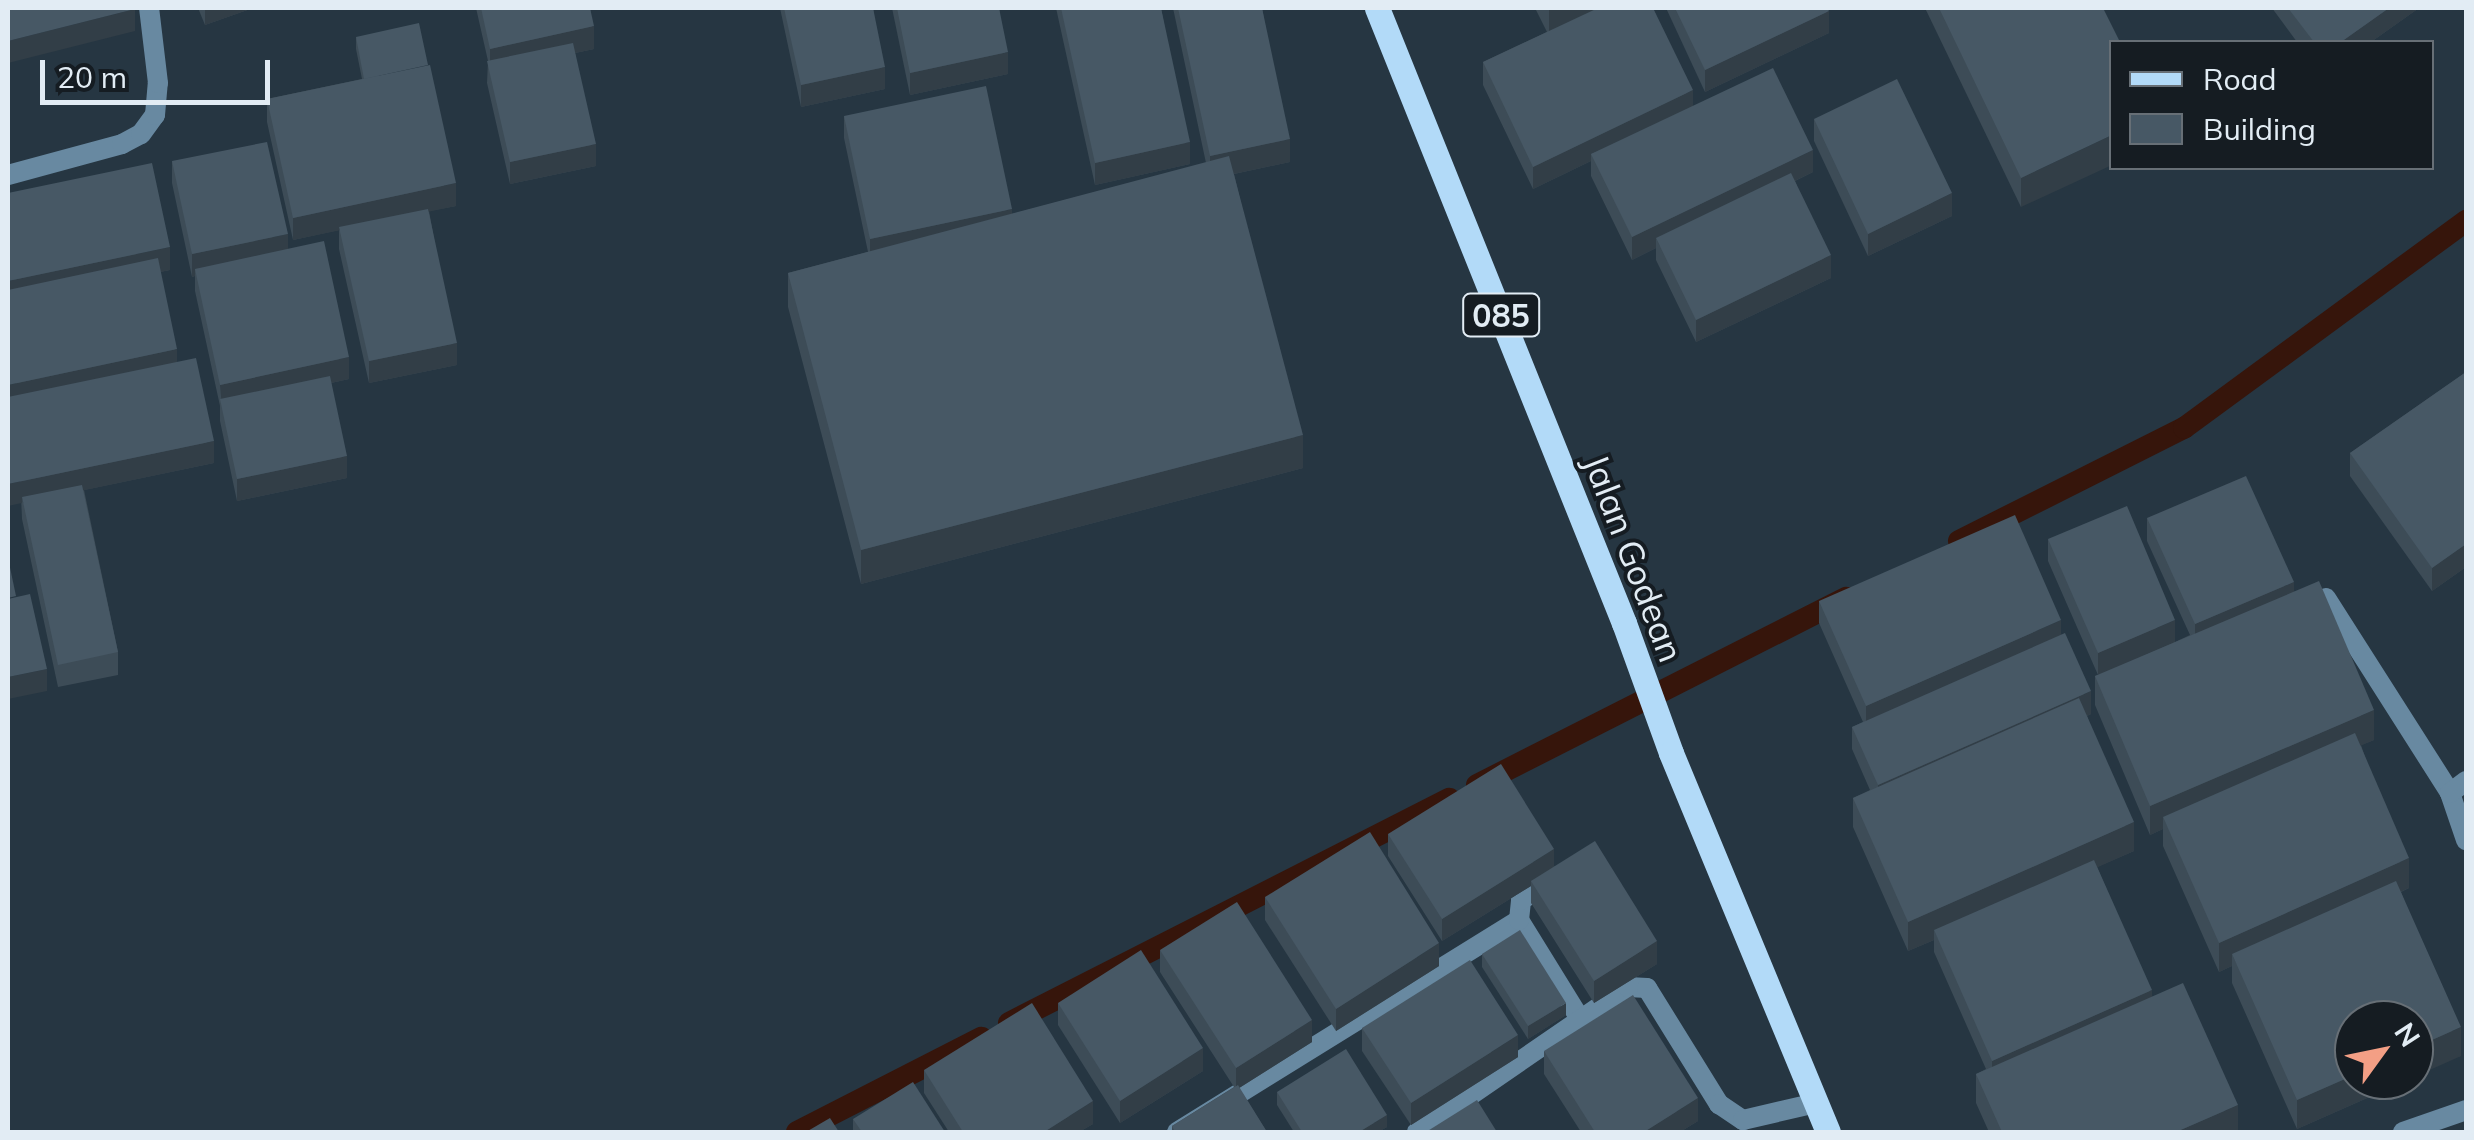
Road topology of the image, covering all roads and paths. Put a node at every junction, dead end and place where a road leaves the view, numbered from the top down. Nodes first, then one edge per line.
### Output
1 (149, 8) edge
2 (1378, 8) edge
3 (8, 176) edge
4 (2326, 598) edge
5 (2458, 787) edge
6 (2466, 840) edge
7 (1567, 872) edge
8 (1519, 920) junction
9 (1582, 1022) junction
10 (1816, 1103) junction
11 (2466, 1110) edge
12 (1177, 1132) edge
13 (1418, 1132) edge
14 (1828, 1132) edge
15 (2403, 1132) edge

1 - 3 street
2 - 10 main road, Jalan Godean / 085
4 - 5 street
5 - 6 street
7 - 8 street
8 - 9 street
8 - 12 street
9 - 10 street
9 - 13 street
10 - 14 main road, Jalan Godean / 085
11 - 15 street

